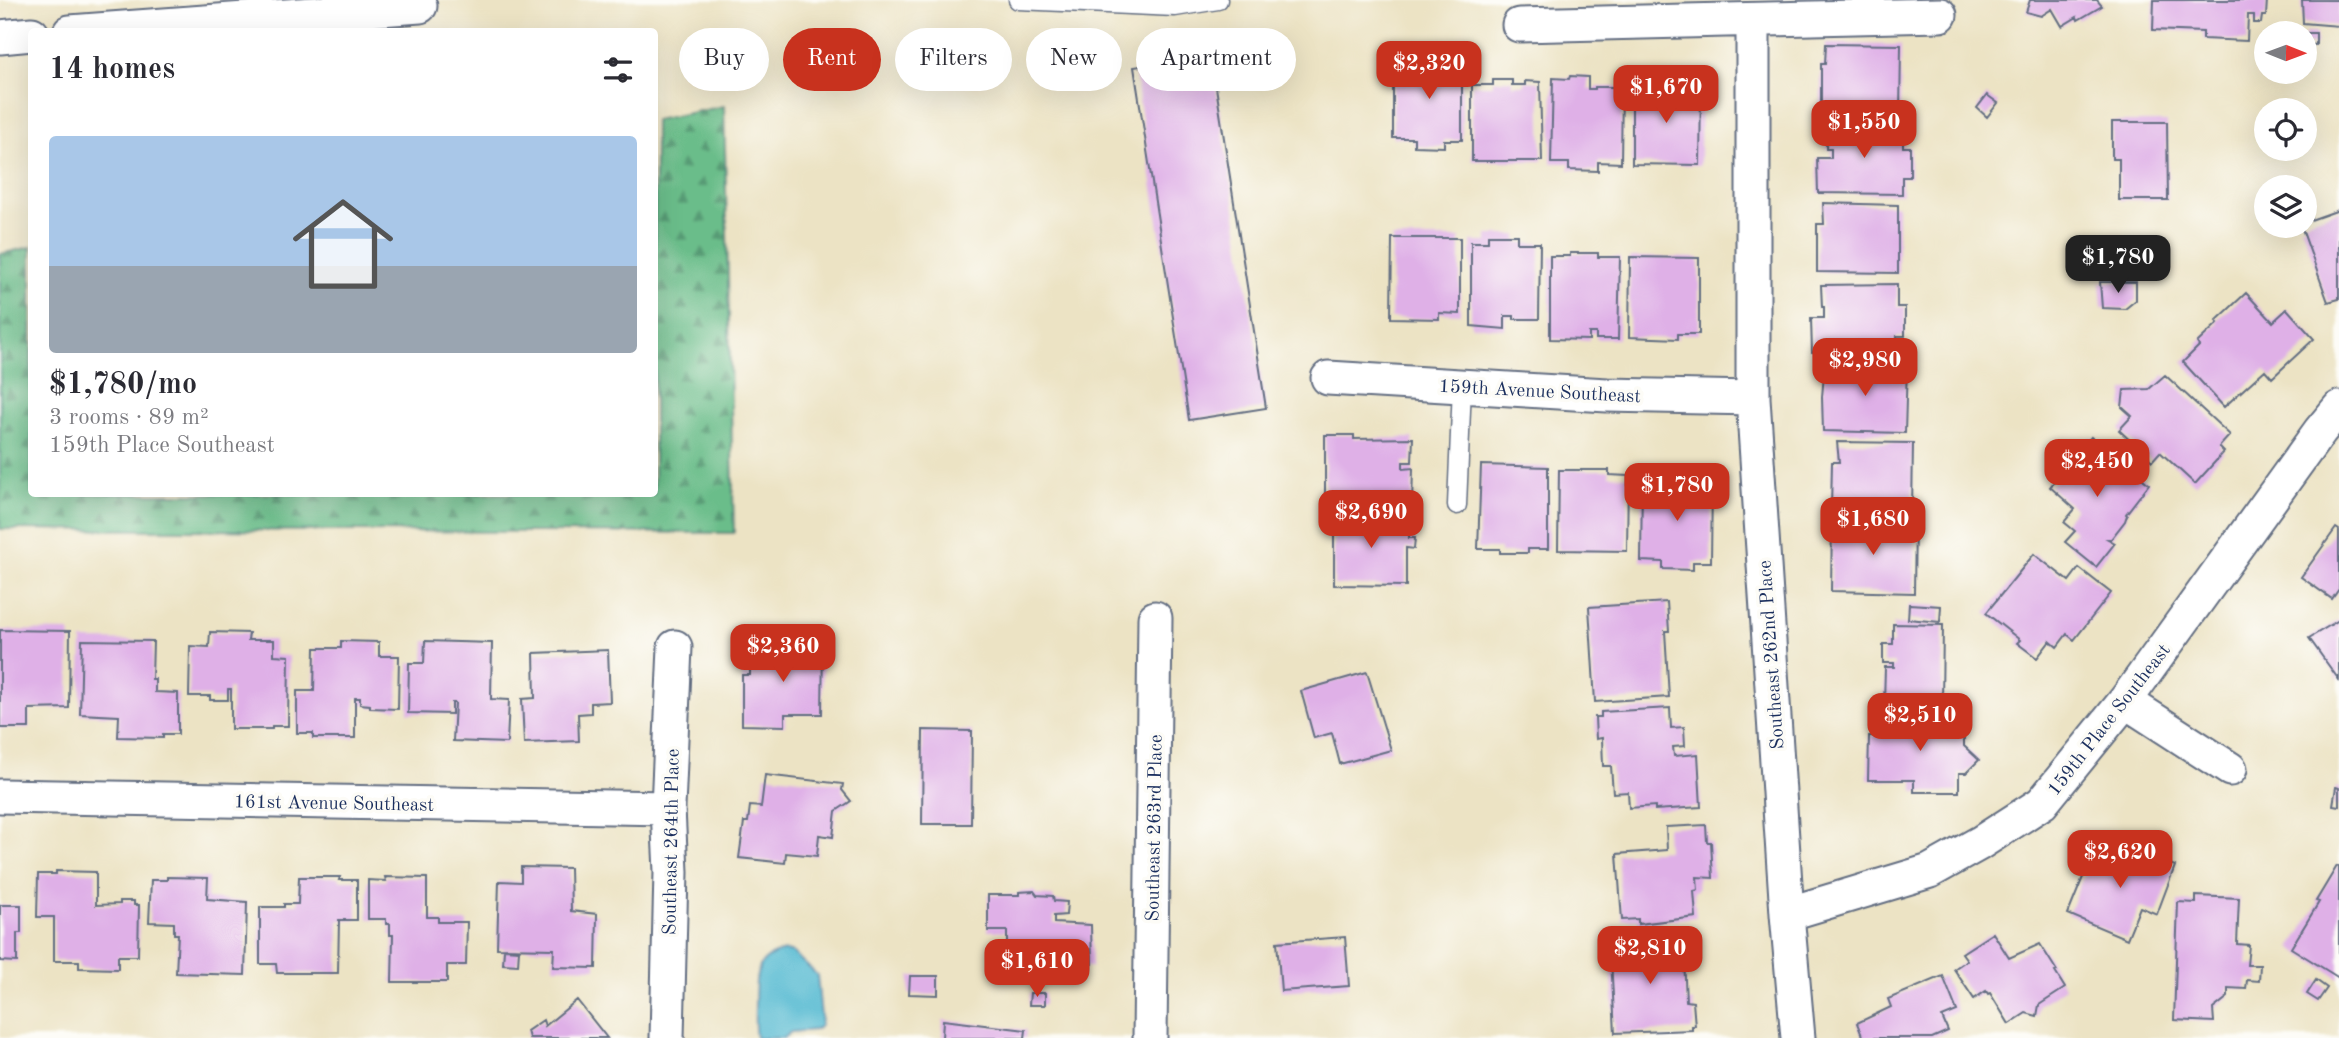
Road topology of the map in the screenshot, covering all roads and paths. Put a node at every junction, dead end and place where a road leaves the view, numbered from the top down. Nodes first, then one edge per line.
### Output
1 (1018, 0) edge
2 (1218, 0) edge
3 (339, 6) edge
4 (420, 6) dead end
5 (1940, 15) dead end
6 (1753, 20) junction
7 (1519, 25) dead end
8 (111, 28) edge
9 (28, 34) edge
10 (0, 37) edge
11 (1328, 378) dead end
12 (1462, 386) junction
13 (1753, 398) junction
14 (2339, 408) edge
15 (1457, 505) dead end
16 (1155, 618) dead end
17 (675, 647) dead end
18 (2125, 701) junction
19 (2230, 769) dead end
20 (0, 796) edge
21 (668, 808) junction
22 (1787, 914) junction
23 (667, 1038) edge
24 (1150, 1038) edge
25 (1798, 1038) edge

1 - 2 lane
3 - 4 street
3 - 8 street
5 - 6 street
6 - 7 street
6 - 13 street, Southeast 262nd Place
9 - 10 street
11 - 12 street, 159th Avenue Southeast
12 - 13 street, 159th Avenue Southeast
12 - 15 lane
13 - 22 street, Southeast 262nd Place
14 - 18 street, 159th Place Southeast
16 - 24 street, Southeast 263rd Place
17 - 21 street, Southeast 264th Place
18 - 19 street
18 - 22 street, 159th Place Southeast
20 - 21 street, 161st Avenue Southeast
21 - 23 street, Southeast 264th Place
22 - 25 street, Southeast 262nd Place

